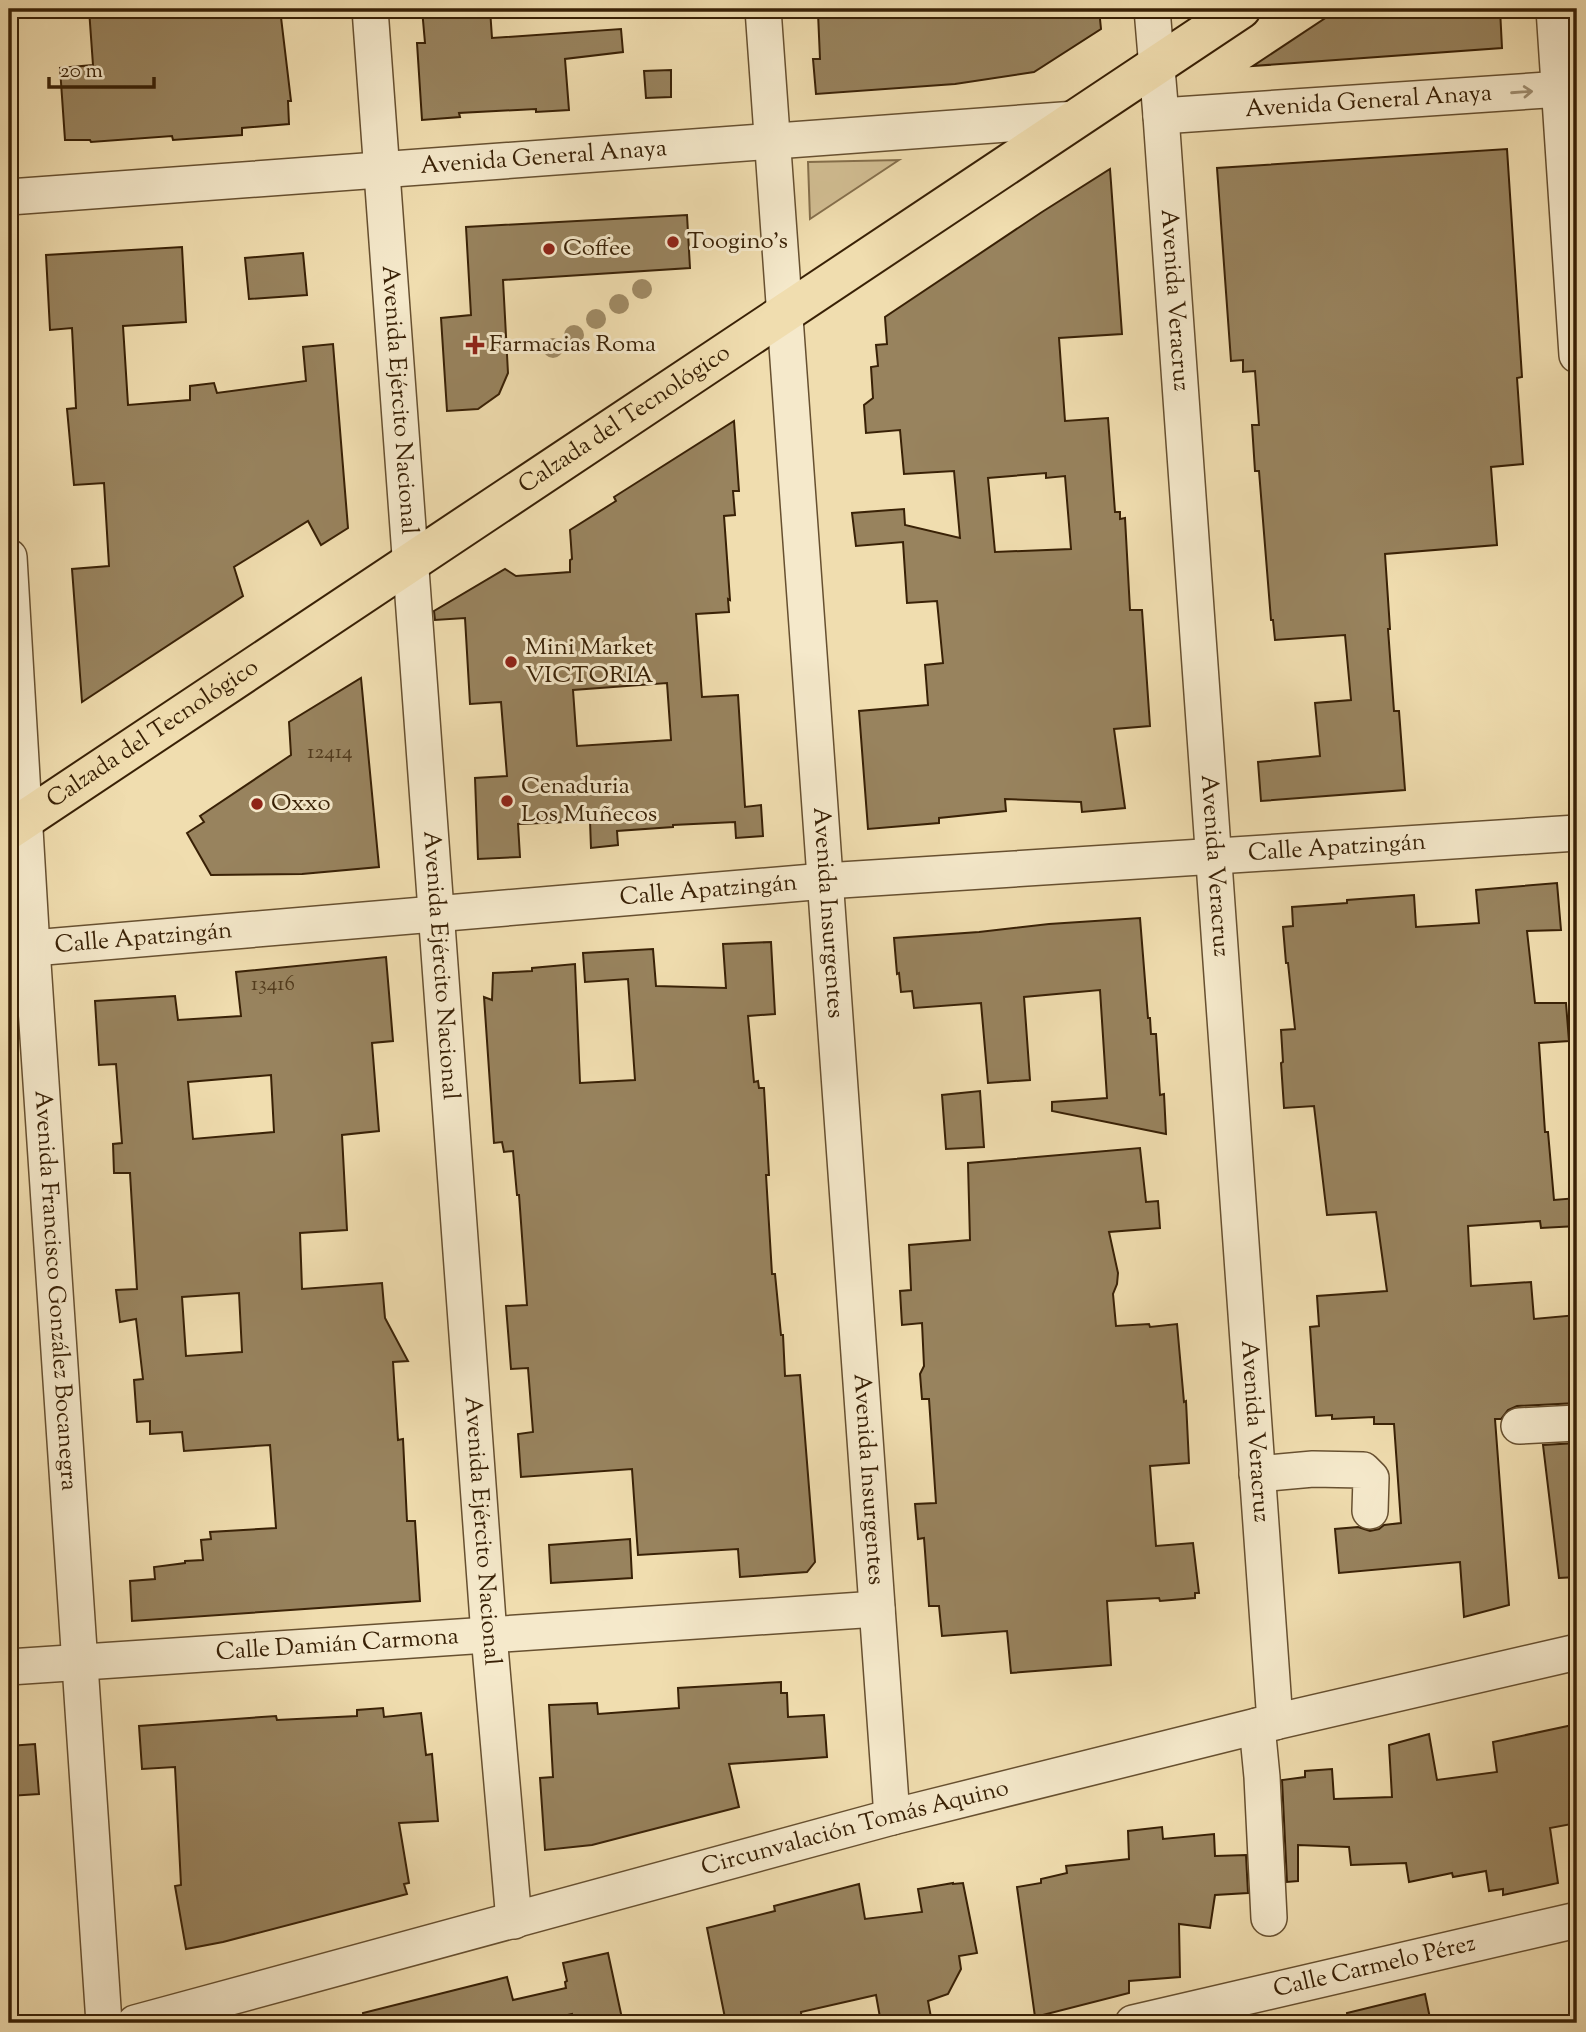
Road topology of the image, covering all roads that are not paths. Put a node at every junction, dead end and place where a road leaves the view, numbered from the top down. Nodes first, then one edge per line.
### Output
1 (370, 9) edge
2 (763, 9) edge
3 (1152, 9) edge
4 (1241, 9) edge
5 (1554, 9) edge
6 (1155, 66) junction
7 (1568, 89) edge
8 (1161, 116) junction
9 (1076, 119) junction
10 (771, 141) junction
11 (381, 169) junction
12 (9, 197) edge
13 (785, 312) junction
14 (1577, 355) edge
15 (9, 557) edge
16 (410, 563) junction
17 (17, 824) edge
18 (1577, 834) edge
19 (1213, 856) junction
20 (825, 881) junction
21 (436, 914) junction
22 (21, 949) edge
23 (1577, 1423) edge
24 (1519, 1426) dead end
25 (1257, 1474) junction
26 (1370, 1511) dead end
27 (877, 1609) junction
28 (489, 1635) junction
29 (1577, 1652) edge
30 (79, 1663) junction
31 (9, 1667) edge
32 (1266, 1724) junction
33 (892, 1817) junction
34 (1269, 1918) dead end
35 (1577, 1920) edge
36 (514, 1921) junction
37 (104, 2023) edge
38 (135, 2023) edge
39 (1133, 2023) edge

1 - 11 street, Avenida Ejército Nacional
2 - 10 street, Avenida Insurgentes
3 - 6 street, Avenida Veracruz
4 - 6 main road, Calzada del Tecnológico
5 - 7 street
6 - 8 street, Avenida Veracruz
6 - 9 main road, Calzada del Tecnológico
8 -> 7 street, Avenida General Anaya
7 - 14 street
8 - 19 street, Avenida Veracruz
9 - 10 street, Avenida General Anaya
9 - 13 main road, Calzada del Tecnológico
10 - 11 street, Avenida General Anaya
10 - 13 street, Avenida Insurgentes
11 - 12 street, Avenida General Anaya
11 - 16 street, Avenida Ejército Nacional
13 - 16 main road, Calzada del Tecnológico
13 - 20 street, Avenida Insurgentes
15 - 17 street, Avenida Francisco González Bocanegra
16 - 17 main road, Calzada del Tecnológico
16 - 21 street, Avenida Ejército Nacional
17 - 22 street, Avenida Francisco González Bocanegra
18 - 19 street, Calle Apatzingán
19 - 20 street, Calle Apatzingán
19 - 25 street, Avenida Veracruz
20 - 21 street, Calle Apatzingán
20 - 27 street, Avenida Insurgentes
21 - 22 street, Calle Apatzingán
21 - 28 street, Avenida Ejército Nacional
22 - 30 street, Avenida Francisco González Bocanegra
23 - 24 street
25 - 26 street
25 - 32 street, Avenida Veracruz
27 - 28 street, Calle Damián Carmona
27 - 33 street, Avenida Insurgentes
28 - 30 street, Calle Damián Carmona
28 - 36 street, Avenida Ejército Nacional
29 - 32 street, Circunvalación Tomás Aquino
30 - 31 street, Calle Damián Carmona
30 - 37 street, Avenida Francisco González Bocanegra
32 - 33 street, Circunvalación Tomás Aquino
32 - 34 street, Avenida Veracruz
33 - 36 street, Circunvalación Tomás Aquino
35 - 39 street, Calle Carmelo Pérez
36 - 38 street, Circunvalación Tomás Aquino

